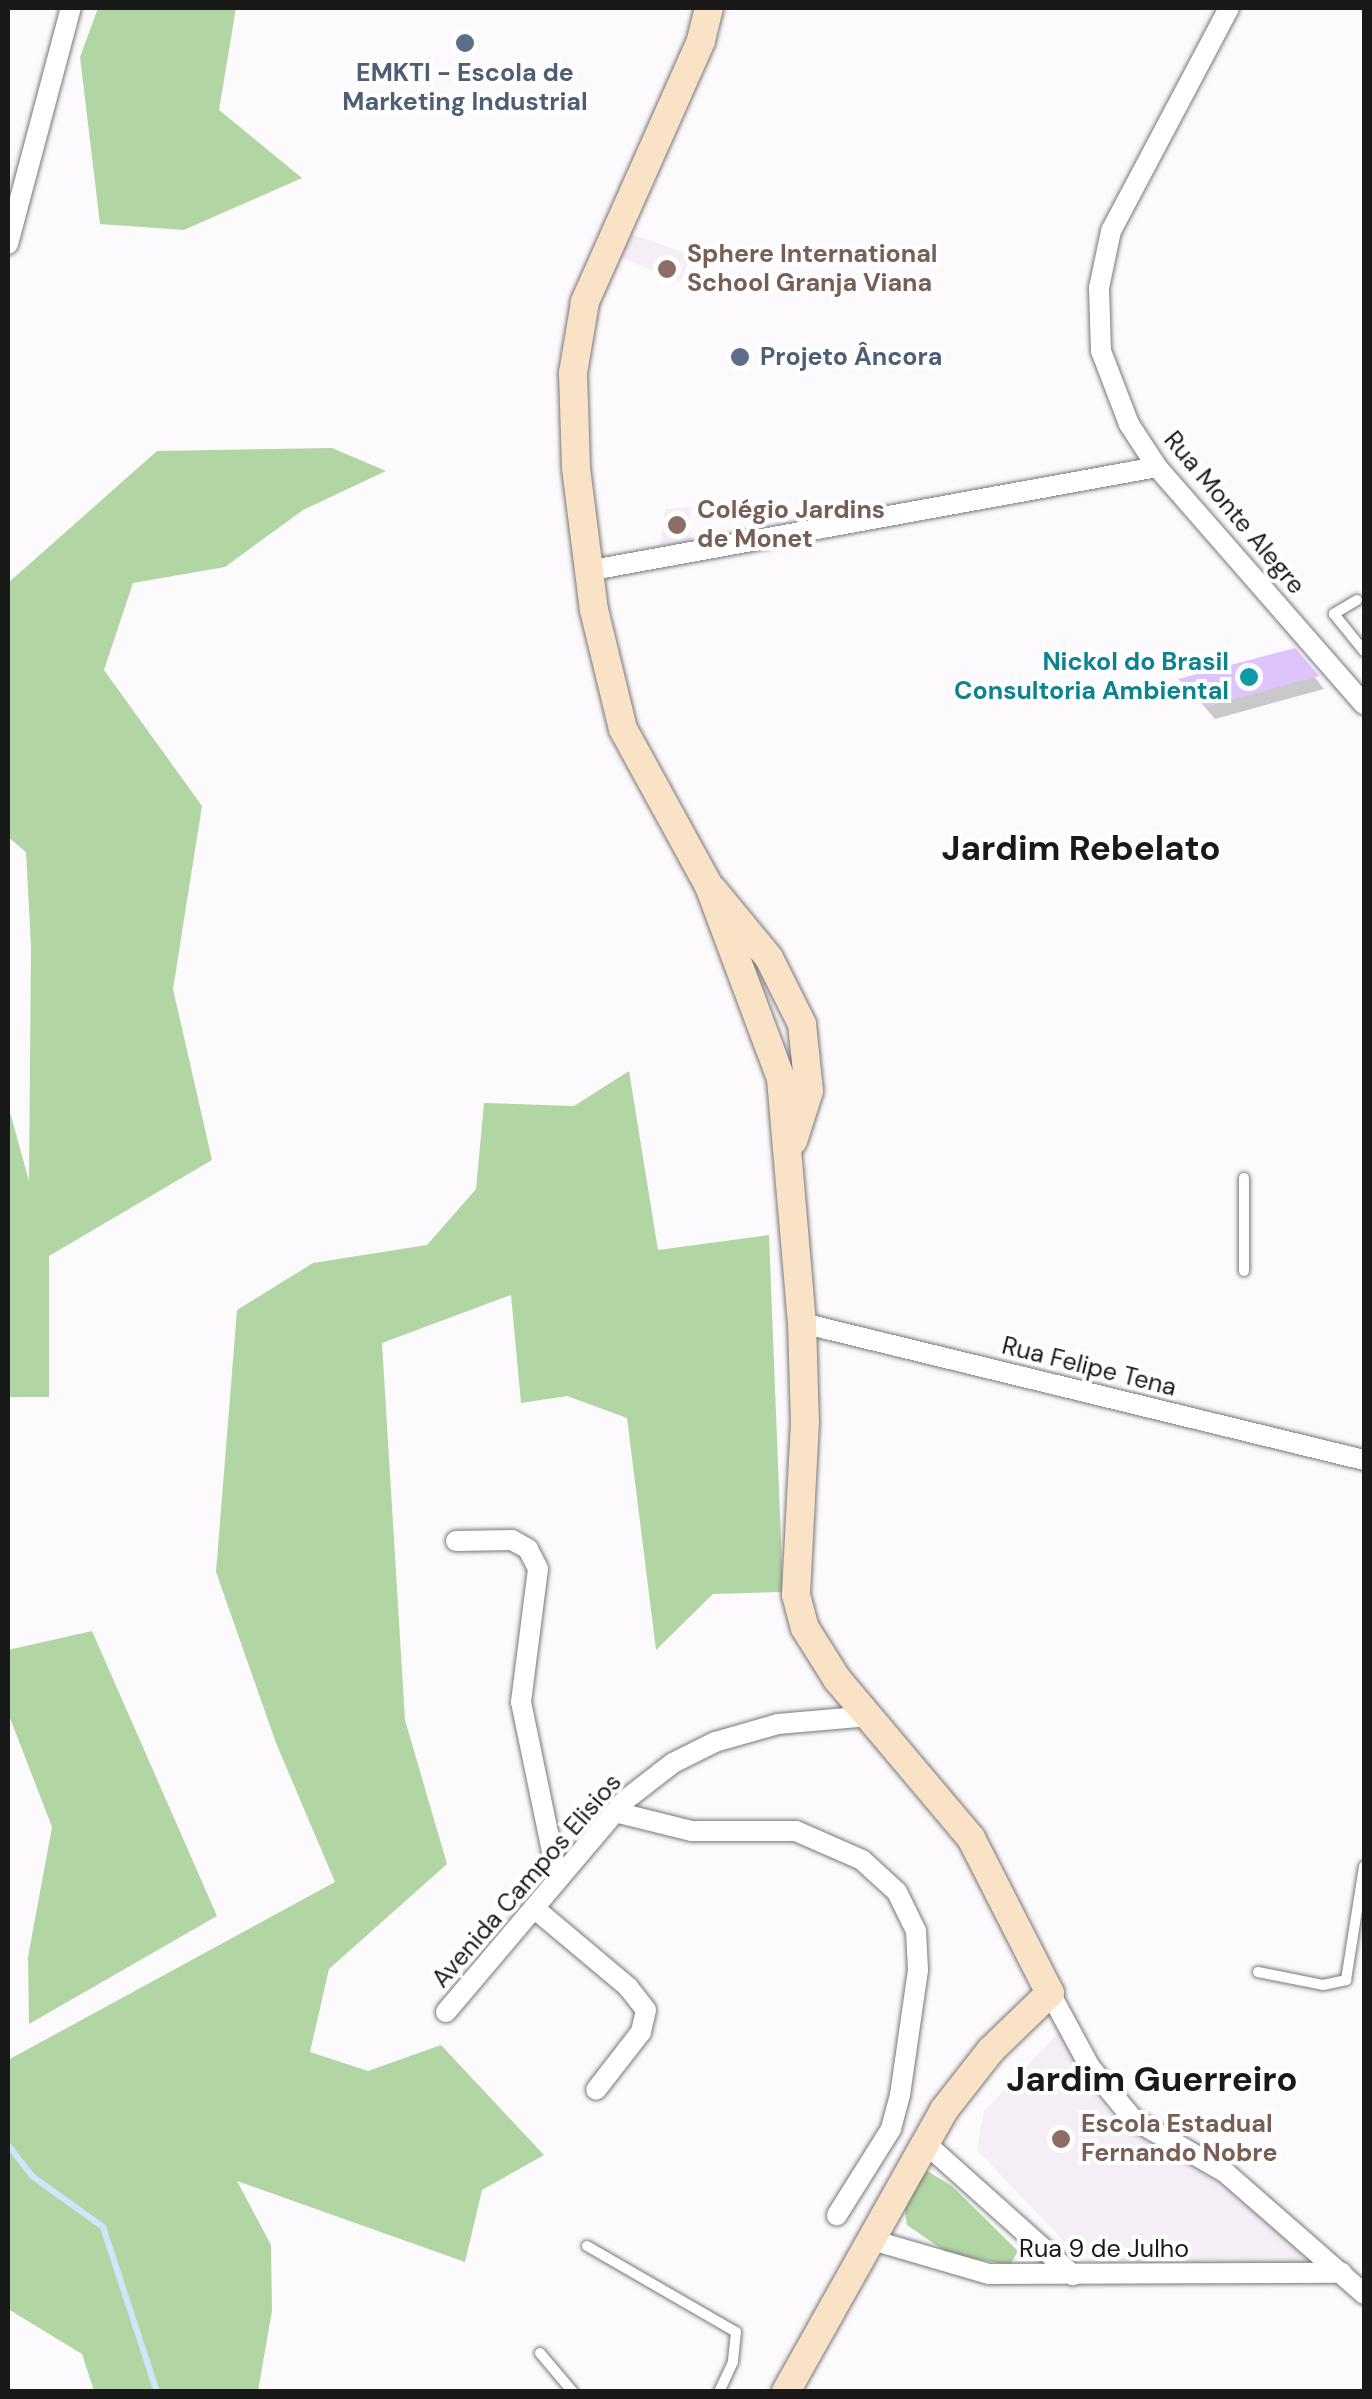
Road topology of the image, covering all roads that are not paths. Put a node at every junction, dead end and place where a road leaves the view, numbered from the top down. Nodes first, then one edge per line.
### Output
1 (71, 8) edge
2 (709, 8) edge
3 (1229, 8) edge
4 (8, 244) edge
5 (1156, 467) junction
6 (587, 570) junction
7 (1357, 600) dead end
8 (1364, 651) edge
9 (1364, 704) edge
10 (1244, 1178) dead end
11 (1244, 1272) dead end
12 (802, 1323) junction
13 (1364, 1460) edge
14 (456, 1541) dead end
15 (870, 1716) junction
16 (615, 1812) junction
17 (1364, 1866) edge
18 (558, 1876) junction
19 (534, 1908) junction
20 (1258, 1972) dead end
21 (1050, 1993) junction
22 (446, 2012) dead end
23 (596, 2090) dead end
24 (924, 2142) junction
25 (836, 2216) dead end
26 (872, 2240) junction
27 (587, 2246) dead end
28 (1342, 2273) junction
29 (1072, 2275) junction
30 (1364, 2294) edge
31 (540, 2353) dead end
32 (786, 2391) edge
33 (573, 2392) edge
34 (719, 2392) edge

1 - 4 street
2 - 6 street
3 - 5 street, Rua Monte Alegre
5 - 6 street
5 - 9 street, Rua Monte Alegre
6 - 12 street
7 - 8 lane
10 - 11 lane
12 - 13 street, Rua Felipe Tena
12 - 15 street
14 - 18 street
15 - 16 street, Avenida Campos Elisios
15 - 21 street
16 - 18 street, Avenida Campos Elisios
16 - 25 street
17 - 20 lane
18 - 19 street, Avenida Campos Elisios
19 - 22 street, Avenida Campos Elisios
19 - 23 street
21 - 24 street
21 - 28 street
24 - 26 street
24 - 29 street
26 - 29 street, Rua 9 de Julho
26 - 32 street
27 - 34 lane
28 - 29 street, Rua 9 de Julho
28 - 30 street
31 - 33 lane

